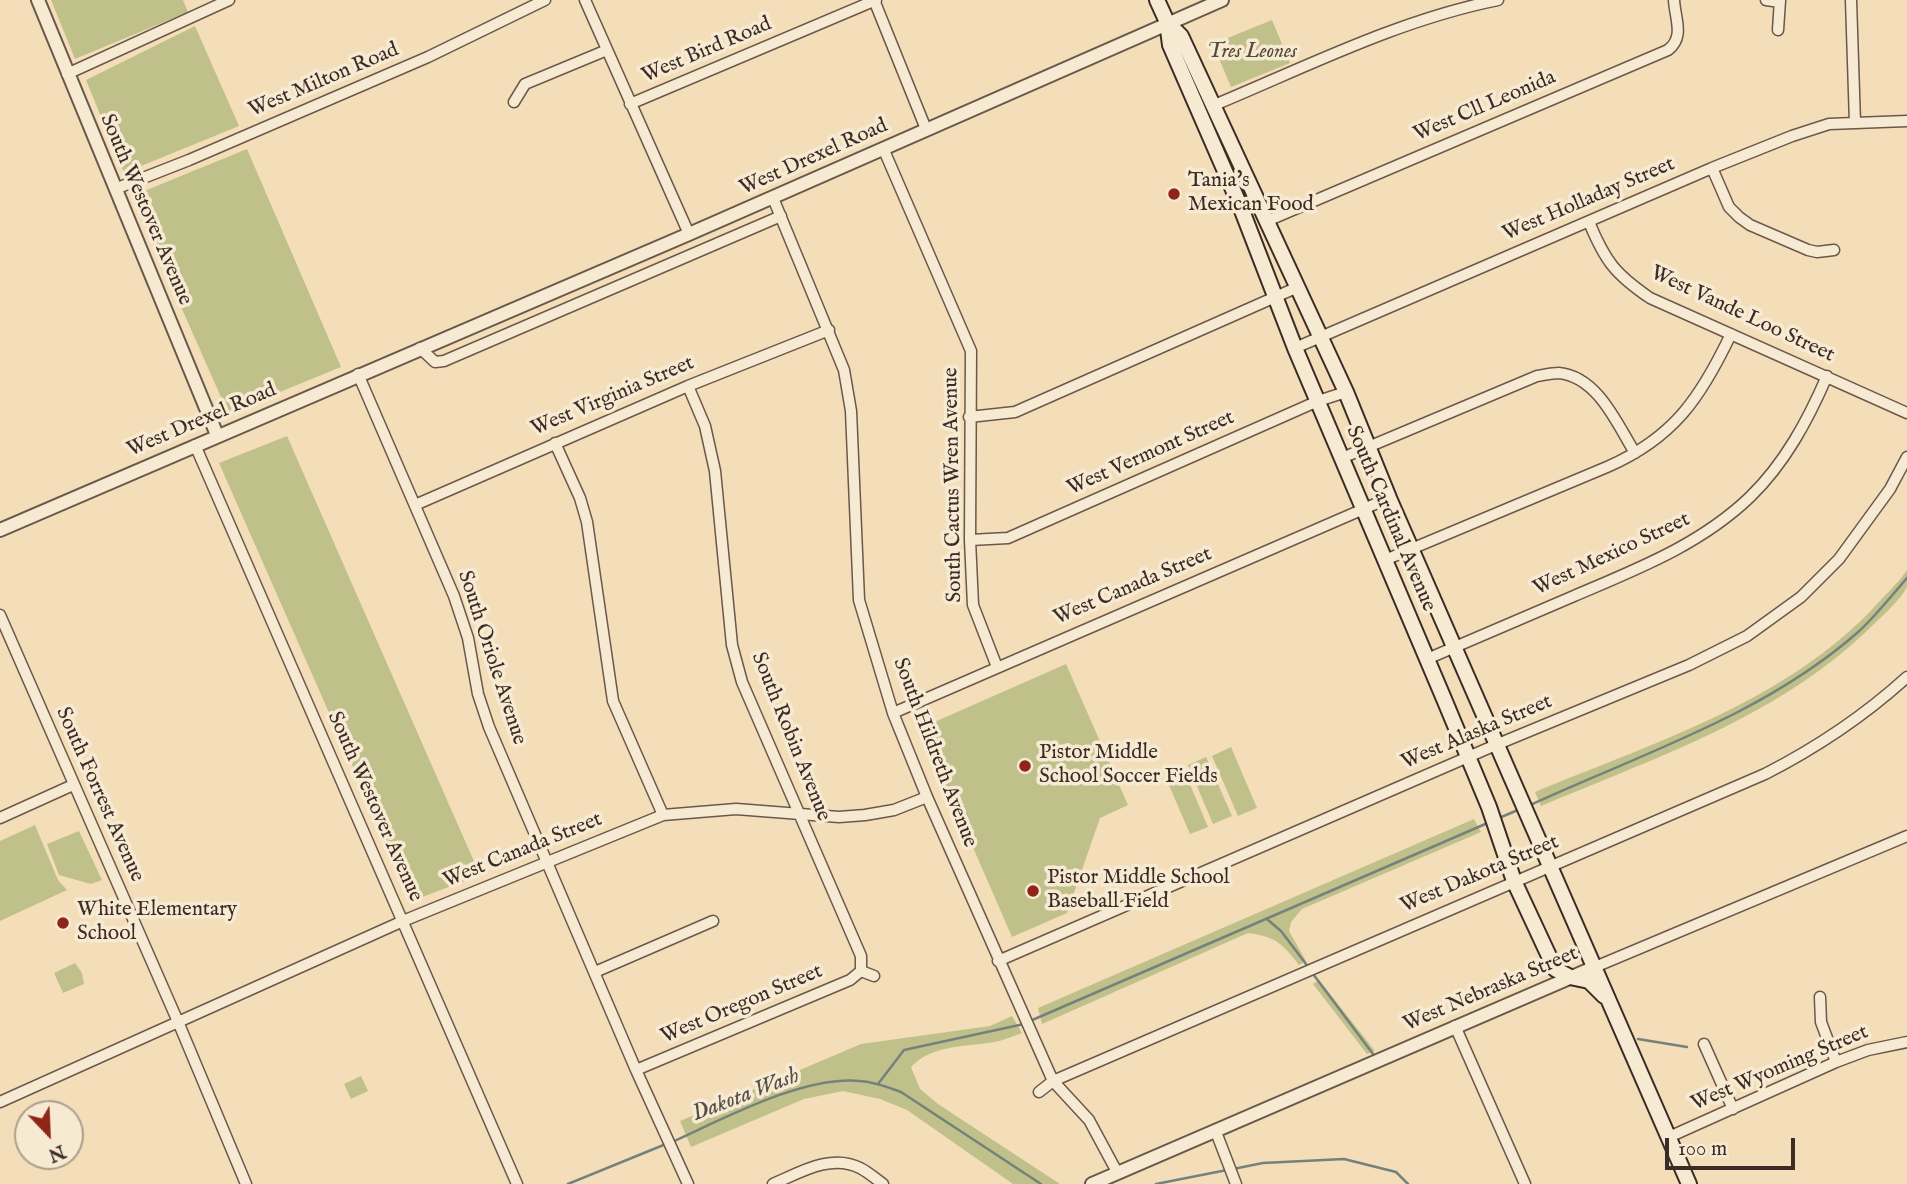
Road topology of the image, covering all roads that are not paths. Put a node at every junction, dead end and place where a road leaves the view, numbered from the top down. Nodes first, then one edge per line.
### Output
1 (38, 0) edge
2 (229, 0) edge
3 (545, 0) edge
4 (585, 0) edge
5 (875, 0) edge
6 (1157, 0) edge
7 (1222, 0) edge
8 (1498, 0) edge
9 (1674, 0) edge
10 (1766, 0) edge
11 (1851, 0) edge
12 (1780, 1) edge
13 (1167, 22) junction
14 (1778, 30) dead end
15 (607, 50) junction
16 (67, 74) junction
17 (514, 102) dead end
18 (630, 104) junction
19 (1212, 106) junction
20 (1907, 121) edge
21 (1855, 123) junction
22 (926, 129) junction
23 (883, 148) junction
24 (1712, 168) junction
25 (115, 189) junction
26 (773, 198) junction
27 (781, 216) junction
28 (1268, 221) junction
29 (1589, 222) junction
30 (689, 234) junction
31 (1834, 250) dead end
32 (1298, 287) junction
33 (1276, 297) junction
34 (829, 330) junction
35 (1731, 334) junction
36 (1321, 337) junction
37 (420, 348) junction
38 (1295, 348) junction
39 (358, 374) junction
40 (1827, 376) junction
41 (688, 386) junction
42 (1346, 392) junction
43 (1318, 401) junction
44 (1907, 413) edge
45 (970, 417) junction
46 (217, 435) junction
47 (555, 443) junction
48 (195, 445) junction
49 (1368, 446) junction
50 (1635, 453) junction
51 (1907, 457) edge
52 (1342, 458) junction
53 (1389, 498) junction
54 (415, 505) junction
55 (1363, 509) junction
56 (0, 530) edge
57 (970, 540) junction
58 (1413, 548) junction
59 (1385, 560) junction
60 (0, 615) edge
61 (1455, 647) junction
62 (1427, 659) junction
63 (997, 667) junction
64 (1907, 677) edge
65 (893, 713) junction
66 (1498, 744) junction
67 (1468, 757) junction
68 (74, 785) junction
69 (927, 797) junction
70 (800, 814) junction
71 (663, 815) junction
72 (0, 818) edge
73 (1907, 836) edge
74 (548, 861) junction
75 (1551, 865) junction
76 (1514, 881) junction
77 (403, 921) junction
78 (713, 921) dead end
79 (999, 961) junction
80 (1595, 967) junction
81 (861, 971) junction
82 (595, 972) junction
83 (874, 976) dead end
84 (1570, 977) junction
85 (1820, 997) dead end
86 (1610, 1002) junction
87 (179, 1024) junction
88 (1455, 1026) junction
89 (1907, 1042) edge
90 (1704, 1044) dead end
91 (1836, 1062) junction
92 (636, 1070) junction
93 (1053, 1081) junction
94 (1039, 1092) dead end
95 (0, 1102) edge
96 (1733, 1109) junction
97 (1216, 1132) junction
98 (1669, 1137) junction
99 (1117, 1172) junction
100 (246, 1184) edge
101 (517, 1184) edge
102 (688, 1184) edge
103 (773, 1184) edge
104 (883, 1184) edge
105 (1093, 1184) edge
106 (1236, 1184) edge
107 (1525, 1184) edge
108 (1689, 1184) edge

1 - 16 street, South Westover Avenue
2 - 16 street
3 - 25 street, West Milton Road
4 - 15 street
5 - 18 street, West Bird Road
5 - 22 street
6 - 13 main road, South Cardinal Avenue
7 - 13 street, West Drexel Road
8 - 19 street
9 - 28 street, West Cll Leonida
10 - 12 street
11 - 21 street
12 - 14 street
13 - 19 main road, South Cardinal Avenue
13 - 22 street, West Drexel Road
13 - 33 main road, South Cardinal Avenue
15 - 17 street
15 - 18 street
16 - 25 street, South Westover Avenue
18 - 30 street
19 - 28 main road, South Cardinal Avenue
20 - 21 street, West Holladay Street
21 - 24 street, West Holladay Street
22 - 23 street, West Drexel Road
23 - 26 street, West Drexel Road
23 - 45 street, South Cactus Wren Avenue
24 - 29 street, West Holladay Street
24 - 31 street
25 - 46 street, South Westover Avenue
26 - 27 street, South Hildreth Avenue
26 - 30 street, West Drexel Road
27 - 34 street, South Hildreth Avenue
27 - 37 street, West Drexel Road
28 - 32 main road, South Cardinal Avenue
29 - 35 street, West Vande Loo Street
29 - 36 street, West Holladay Street
30 - 37 street, West Drexel Road
32 - 33 street
32 - 36 main road, South Cardinal Avenue
33 - 38 main road, South Cardinal Avenue
33 - 45 street
34 - 41 street, West Virginia Street
34 - 65 street, South Hildreth Avenue
35 - 40 street, West Vande Loo Street
35 - 50 street
36 - 38 street, West Holladay Street
36 - 42 main road, South Cardinal Avenue
37 - 39 street, West Drexel Road
38 - 43 main road, South Cardinal Avenue
39 - 46 street, West Drexel Road
39 - 54 street, South Oriole Avenue
40 - 44 street, West Vande Loo Street
40 - 61 street, West Mexico Street
41 - 47 street, West Virginia Street
41 - 70 street, South Robin Avenue
42 - 43 street, West Vermont Street
42 - 49 main road, South Cardinal Avenue
43 - 52 main road, South Cardinal Avenue
43 - 57 street, West Vermont Street
45 - 57 street, South Cactus Wren Avenue
46 - 48 street, West Drexel Road
47 - 54 street, West Virginia Street
47 - 71 street
48 - 56 street, West Drexel Road
48 - 77 street, South Westover Avenue
49 - 50 street
49 - 52 street
49 - 53 main road, South Cardinal Avenue
50 - 58 street
51 - 66 street, West Alaska Street
52 - 55 main road, South Cardinal Avenue
53 - 55 street, West Canada Street
53 - 58 main road, South Cardinal Avenue
54 - 74 street, South Oriole Avenue
55 - 59 main road, South Cardinal Avenue
55 - 63 street, West Canada Street
57 - 63 street, South Cactus Wren Avenue
58 - 59 street
58 - 61 main road, South Cardinal Avenue
59 - 62 main road, South Cardinal Avenue
60 - 68 street, South Forrest Avenue
61 - 62 street, West Mexico Street
61 - 66 main road, South Cardinal Avenue
62 - 67 main road, South Cardinal Avenue
63 - 65 street, West Canada Street
64 - 75 street, West Dakota Street
65 - 69 street, South Hildreth Avenue
66 - 67 street, West Alaska Street
66 - 75 main road, South Cardinal Avenue
67 - 76 main road, South Cardinal Avenue
67 - 79 street, West Alaska Street
68 - 72 street
68 - 87 street, South Forrest Avenue
69 - 70 street, West Canada Street
69 - 79 street, South Hildreth Avenue
70 - 71 street, West Canada Street
70 - 81 street, South Robin Avenue
71 - 74 street, West Canada Street
73 - 80 street, West Nebraska Street
74 - 77 street, West Canada Street
74 - 82 street, South Oriole Avenue
75 - 76 street, West Dakota Street
75 - 80 main road, South Cardinal Avenue
76 - 84 main road, South Cardinal Avenue
76 - 93 street, West Dakota Street
77 - 87 street, West Canada Street
77 - 101 street, South Westover Avenue
78 - 82 street
79 - 93 street, South Hildreth Avenue
80 - 84 street, West Nebraska Street
80 - 86 main road, South Cardinal Avenue
81 - 83 street
81 - 92 street, West Oregon Street
82 - 92 street, South Oriole Avenue
84 - 86 main road, South Cardinal Avenue
84 - 88 street, West Nebraska Street
85 - 91 street
86 - 98 main road, South Cardinal Avenue
87 - 95 street, West Canada Street
87 - 100 street, South Forrest Avenue
88 - 97 street, West Nebraska Street
88 - 107 street
89 - 91 street, West Wyoming Street
90 - 96 street
91 - 96 street, West Wyoming Street
92 - 102 street, South Oriole Avenue
93 - 94 street, West Dakota Street
93 - 99 street, South Hildreth Avenue
96 - 98 street, West Wyoming Street
97 - 99 street, West Nebraska Street
97 - 106 street
98 - 108 main road, South Cardinal Avenue
99 - 105 street, West Nebraska Street
103 - 104 street

